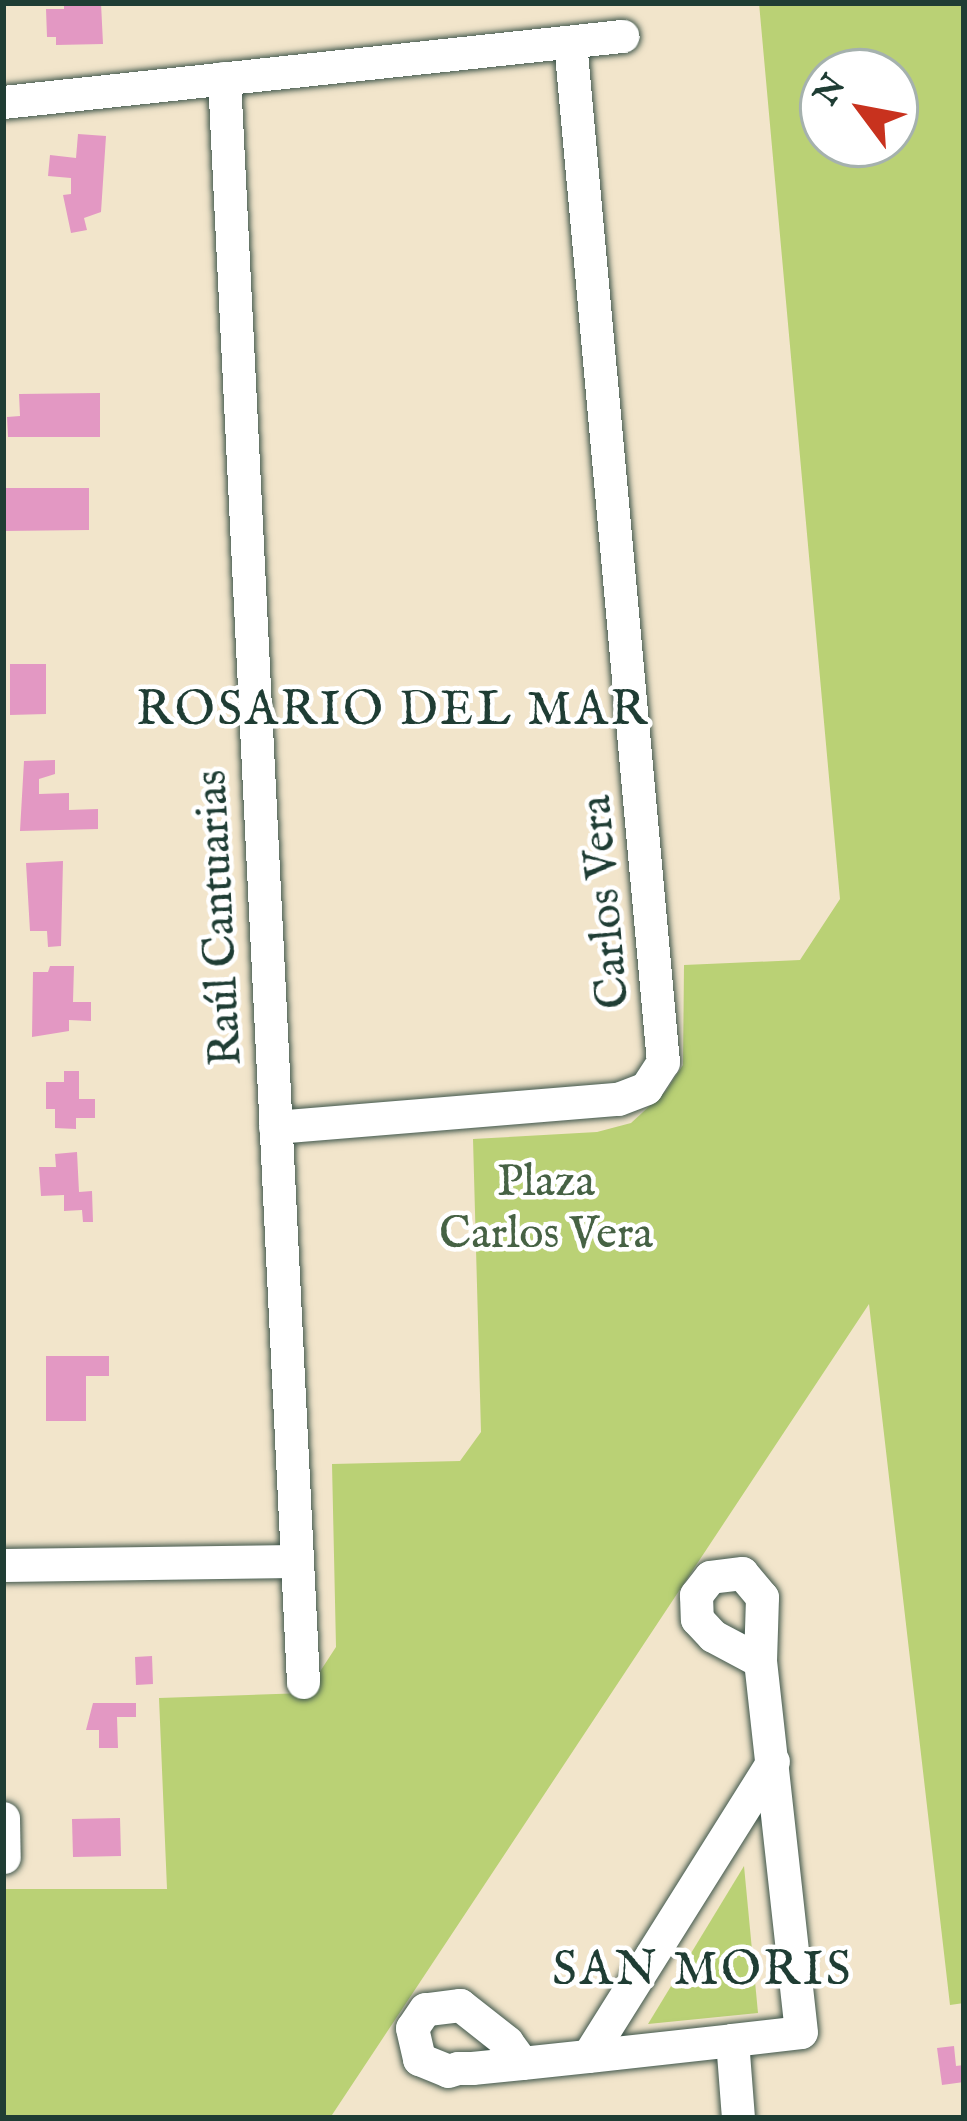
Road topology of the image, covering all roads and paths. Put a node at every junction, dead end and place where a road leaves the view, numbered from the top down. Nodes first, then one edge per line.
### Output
1 (622, 36) dead end
2 (571, 42) junction
3 (224, 79) junction
4 (3, 102) edge
5 (275, 1127) junction
6 (295, 1561) junction
7 (3, 1565) edge
8 (760, 1661) dead end
9 (303, 1682) dead end
10 (773, 1761) junction
11 (3, 1818) edge
12 (4, 1857) edge
13 (732, 2040) junction
14 (588, 2056) junction
15 (522, 2063) dead end
16 (738, 2118) edge

1 - 2 street
2 - 3 street
2 - 5 street, Carlos Vera
3 - 4 street
3 - 5 street, Raúl Cantuarias
5 - 6 street, Raúl Cantuarias
6 - 7 street
6 - 9 street, Raúl Cantuarias
8 - 10 street
10 - 13 street
10 - 14 street
11 - 12 street
13 - 14 street
13 - 16 street
14 - 15 street

